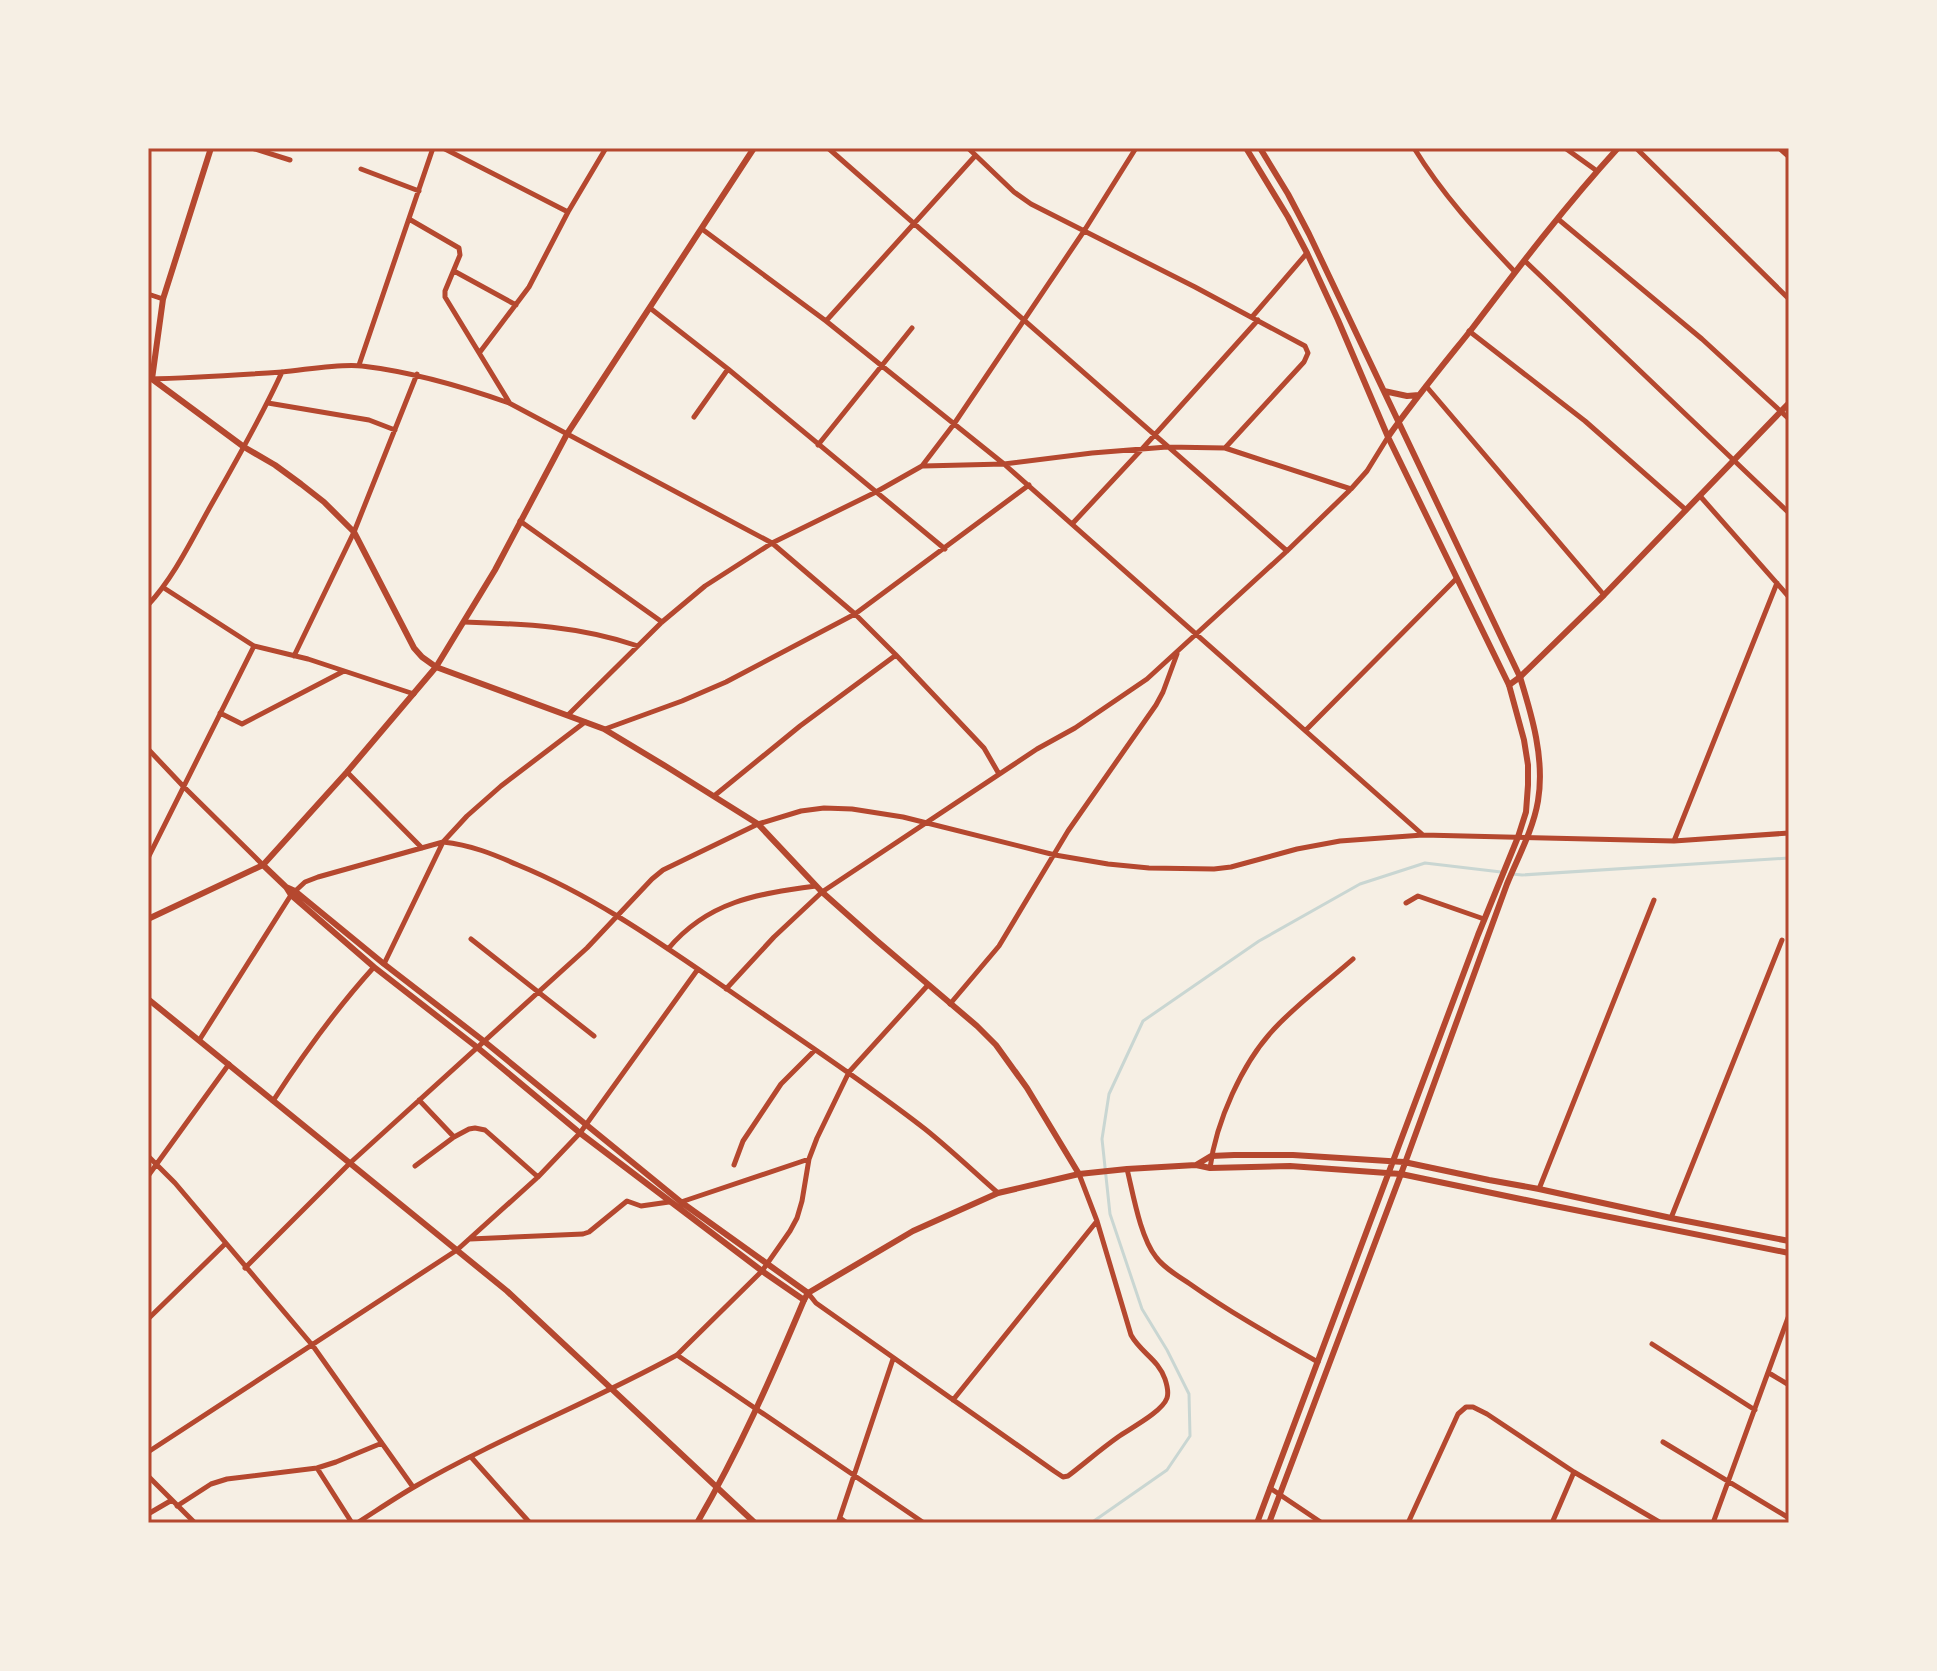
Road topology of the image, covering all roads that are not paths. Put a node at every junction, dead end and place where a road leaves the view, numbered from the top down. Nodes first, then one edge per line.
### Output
1 (211, 148) edge
2 (252, 148) edge
3 (433, 148) edge
4 (443, 148) edge
5 (606, 148) edge
6 (754, 148) edge
7 (828, 148) edge
8 (968, 148) edge
9 (1136, 148) edge
10 (1246, 148) edge
11 (1260, 148) edge
12 (1414, 148) edge
13 (1565, 148) edge
14 (1618, 148) edge
15 (1636, 148) edge
16 (1779, 148) edge
17 (975, 156) junction
18 (1789, 157) edge
19 (290, 160) dead end
20 (361, 169) dead end
21 (1597, 171) junction
22 (419, 191) junction
23 (568, 212) junction
24 (409, 219) junction
25 (1558, 219) junction
26 (914, 223) junction
27 (702, 229) junction
28 (1084, 231) junction
29 (1307, 253) junction
30 (1525, 261) junction
31 (454, 271) junction
32 (1515, 272) junction
33 (148, 294) edge
34 (163, 299) junction
35 (1789, 299) edge
36 (516, 305) junction
37 (650, 308) junction
38 (1255, 318) junction
39 (1023, 320) junction
40 (826, 321) junction
41 (912, 328) dead end
42 (1469, 331) junction
43 (480, 352) junction
44 (359, 365) junction
45 (881, 366) junction
46 (728, 369) junction
47 (282, 372) junction
48 (417, 374) junction
49 (150, 379) edge
50 (1426, 386) junction
51 (1384, 391) junction
52 (1419, 395) junction
53 (268, 403) junction
54 (509, 403) junction
55 (1789, 403) edge
56 (1781, 411) junction
57 (694, 417) dead end
58 (1789, 419) edge
59 (1398, 423) junction
60 (954, 424) junction
61 (395, 430) junction
62 (567, 434) junction
63 (1154, 435) junction
64 (1388, 437) junction
65 (818, 445) junction
66 (244, 447) junction
67 (1167, 447) junction
68 (1225, 448) junction
69 (1142, 449) junction
70 (1735, 461) junction
71 (1004, 464) junction
72 (922, 466) junction
73 (1029, 485) junction
74 (1351, 489) junction
75 (876, 492) junction
76 (1700, 496) junction
77 (1686, 510) junction
78 (1789, 513) edge
79 (520, 521) junction
80 (1073, 523) junction
81 (354, 532) junction
82 (772, 543) junction
83 (945, 549) junction
84 (1287, 551) junction
85 (1456, 579) junction
86 (1777, 583) junction
87 (164, 588) junction
88 (1604, 595) junction
89 (1789, 597) edge
90 (148, 605) edge
91 (855, 614) junction
92 (464, 622) junction
93 (662, 622) junction
94 (1195, 633) junction
95 (254, 646) junction
96 (638, 646) junction
97 (1178, 653) junction
98 (896, 655) junction
99 (294, 656) junction
100 (436, 667) junction
101 (345, 670) junction
102 (1520, 677) junction
103 (1509, 685) junction
104 (414, 694) junction
105 (220, 713) junction
106 (568, 715) junction
107 (585, 722) junction
108 (604, 729) junction
109 (1306, 730) junction
110 (148, 749) edge
111 (347, 772) junction
112 (999, 774) junction
113 (183, 786) junction
114 (714, 796) junction
115 (927, 822) junction
116 (758, 824) junction
117 (1789, 833) edge
118 (1423, 835) junction
119 (1518, 837) junction
120 (1527, 837) junction
121 (1674, 841) junction
122 (443, 842) junction
123 (422, 848) junction
124 (1515, 853) junction
125 (1055, 855) junction
126 (148, 858) edge
127 (263, 865) junction
128 (816, 886) junction
129 (822, 892) junction
130 (293, 893) junction
131 (1654, 900) dead end
132 (1406, 903) dead end
133 (619, 916) junction
134 (148, 919) edge
135 (1484, 919) junction
136 (471, 939) dead end
137 (1782, 940) dead end
138 (668, 949) junction
139 (1353, 959) dead end
140 (384, 964) junction
141 (374, 967) junction
142 (698, 969) junction
143 (928, 985) junction
144 (726, 989) junction
145 (538, 993) junction
146 (148, 999) edge
147 (950, 1004) junction
148 (594, 1036) dead end
149 (200, 1039) junction
150 (485, 1042) junction
151 (478, 1048) junction
152 (815, 1050) junction
153 (229, 1064) junction
154 (849, 1072) junction
155 (419, 1100) junction
156 (273, 1101) junction
157 (587, 1125) junction
158 (580, 1133) junction
159 (454, 1137) junction
160 (148, 1156) edge
161 (1211, 1156) junction
162 (809, 1159) junction
163 (1393, 1161) junction
164 (1404, 1162) junction
165 (350, 1163) junction
166 (156, 1164) junction
167 (734, 1165) dead end
168 (1196, 1165) junction
169 (415, 1166) dead end
170 (1210, 1168) junction
171 (1124, 1169) junction
172 (1389, 1173) junction
173 (1079, 1174) junction
174 (1401, 1174) junction
175 (148, 1176) edge
176 (538, 1177) junction
177 (1539, 1189) junction
178 (998, 1193) junction
179 (669, 1202) junction
180 (681, 1202) junction
181 (1671, 1218) junction
182 (1097, 1221) junction
183 (469, 1240) junction
184 (1789, 1241) edge
185 (225, 1244) junction
186 (457, 1250) junction
187 (1789, 1253) edge
188 (245, 1268) junction
189 (764, 1268) junction
190 (806, 1296) junction
191 (1789, 1315) edge
192 (148, 1319) edge
193 (1652, 1344) dead end
194 (313, 1346) junction
195 (677, 1355) junction
196 (893, 1359) junction
197 (1319, 1362) junction
198 (1769, 1373) junction
199 (1789, 1385) edge
200 (612, 1389) junction
201 (953, 1400) junction
202 (757, 1409) junction
203 (1755, 1410) junction
204 (1663, 1442) dead end
205 (382, 1443) junction
206 (148, 1452) edge
207 (471, 1457) junction
208 (317, 1468) junction
209 (1574, 1472) junction
210 (853, 1474) junction
211 (148, 1476) edge
212 (1728, 1480) junction
213 (413, 1487) junction
214 (718, 1488) junction
215 (1270, 1488) junction
216 (1280, 1494) junction
217 (172, 1500) junction
218 (177, 1506) junction
219 (148, 1514) edge
220 (1789, 1518) edge
221 (839, 1520) edge
222 (195, 1523) edge
223 (354, 1523) edge
224 (530, 1523) edge
225 (697, 1523) edge
226 (755, 1523) edge
227 (847, 1523) edge
228 (924, 1523) edge
229 (1257, 1523) edge
230 (1269, 1523) edge
231 (1322, 1523) edge
232 (1408, 1523) edge
233 (1552, 1523) edge
234 (1661, 1523) edge
235 (1713, 1523) edge

1 - 34 main road
2 - 19 street
3 - 22 street
4 - 23 street
5 - 23 street
6 - 27 main road
7 - 26 street
8 - 17 street
9 - 28 street
10 - 29 main road
11 - 51 main road
12 - 32 street
13 - 21 street
14 - 21 main road
15 - 35 street
16 - 18 street
17 - 26 street
17 - 28 street
20 - 22 street
21 - 25 main road
22 - 24 street
23 - 36 street
24 - 31 street
24 - 44 street
25 - 30 main road
25 - 56 street
26 - 39 street
26 - 40 street
27 - 37 main road
27 - 40 street
28 - 38 street
28 - 39 street
29 - 38 street
29 - 64 main road
30 - 32 main road
30 - 70 street
31 - 36 street
31 - 43 street
32 - 42 main road
33 - 34 street
34 - 49 main road
36 - 43 street
37 - 46 street
37 - 62 main road
38 - 63 street
38 - 68 street
39 - 60 street
39 - 63 street
40 - 45 street
41 - 45 street
42 - 50 main road
42 - 77 street
43 - 54 street
44 - 47 street
44 - 48 street
45 - 60 street
45 - 65 street
46 - 57 street
46 - 65 street
47 - 49 street
47 - 53 street
48 - 54 street
48 - 61 street
49 - 66 main road
50 - 52 main road
50 - 88 street
51 - 52 main road
51 - 59 main road
52 - 59 main road
53 - 61 street
53 - 66 street
54 - 62 street
55 - 56 main road
56 - 58 street
56 - 70 main road
59 - 64 main road
59 - 102 main road
60 - 71 street
60 - 72 street
61 - 81 street
62 - 79 main road
62 - 82 street
63 - 67 street
63 - 69 street
64 - 74 street
64 - 85 main road
65 - 75 street
66 - 81 main road
66 - 87 street
67 - 68 street
67 - 69 street
67 - 84 street
68 - 74 street
69 - 71 street
69 - 80 street
70 - 76 main road
70 - 78 street
71 - 72 street
71 - 73 street
72 - 75 street
73 - 80 street
73 - 83 street
74 - 84 street
75 - 82 street
75 - 83 street
76 - 77 main road
76 - 86 street
77 - 88 main road
79 - 92 main road
79 - 93 street
80 - 94 street
81 - 99 street
81 - 100 main road
82 - 91 street
82 - 93 street
83 - 91 street
84 - 94 street
85 - 103 main road
85 - 109 street
86 - 89 street
86 - 121 street
87 - 90 street
87 - 95 street
88 - 102 main road
91 - 98 street
91 - 108 street
92 - 96 street
92 - 100 main road
93 - 96 street
94 - 97 street
94 - 109 street
95 - 99 street
95 - 105 street
96 - 106 street
97 - 112 street
97 - 125 street
98 - 112 street
98 - 114 street
99 - 101 street
100 - 104 main road
100 - 106 main road
101 - 104 street
101 - 105 street
102 - 103 main road
102 - 120 main road
103 - 119 main road
104 - 111 main road
105 - 113 street
106 - 107 main road
107 - 108 main road
107 - 122 street
108 - 114 main road
109 - 118 street
110 - 113 street
111 - 123 street
111 - 127 main road
112 - 115 street
113 - 126 street
113 - 127 street
114 - 116 main road
115 - 116 street
115 - 125 street
115 - 129 street
116 - 128 main road
116 - 133 street
117 - 121 street
118 - 119 street
118 - 125 street
119 - 120 street
119 - 124 main road
120 - 121 street
120 - 124 main road
122 - 123 street
122 - 133 street
122 - 140 street
123 - 130 street
124 - 135 main road
124 - 164 main road
125 - 147 street
127 - 130 main road
127 - 134 main road
128 - 129 main road
128 - 138 street
129 - 143 main road
129 - 144 street
130 - 140 main road
130 - 141 main road
130 - 149 street
131 - 177 street
132 - 135 street
133 - 138 street
133 - 145 street
135 - 163 main road
136 - 145 street
137 - 181 street
138 - 142 street
139 - 161 street
140 - 150 main road
141 - 151 main road
141 - 156 street
142 - 144 street
142 - 157 street
143 - 147 main road
143 - 154 street
144 - 152 street
145 - 148 street
145 - 150 street
146 - 149 main road
147 - 173 main road
149 - 153 main road
150 - 151 street
150 - 157 main road
151 - 155 street
151 - 158 main road
152 - 154 street
152 - 167 street
153 - 156 main road
153 - 166 street
154 - 162 street
154 - 178 street
155 - 159 street
155 - 165 street
156 - 165 main road
157 - 158 street
157 - 180 main road
158 - 176 street
158 - 179 main road
159 - 169 street
159 - 176 street
160 - 166 street
161 - 163 main road
161 - 168 main road
161 - 170 street
162 - 180 street
162 - 189 street
163 - 164 main road
163 - 172 main road
164 - 174 main road
164 - 177 main road
165 - 186 main road
165 - 188 street
166 - 175 street
166 - 185 street
168 - 170 main road
168 - 171 main road
170 - 172 main road
171 - 173 main road
171 - 197 street
172 - 174 main road
172 - 197 main road
173 - 178 main road
173 - 182 street
174 - 187 main road
174 - 216 main road
176 - 183 street
177 - 181 main road
178 - 190 main road
179 - 183 street
179 - 189 main road
180 - 189 main road
181 - 184 main road
182 - 201 street
182 - 201 street
183 - 186 street
185 - 188 street
185 - 192 street
186 - 194 street
186 - 200 main road
188 - 194 street
189 - 190 main road
189 - 195 street
190 - 196 street
190 - 202 main road
191 - 198 street
193 - 203 street
194 - 205 street
194 - 206 street
195 - 200 street
195 - 202 street
196 - 201 street
196 - 210 street
197 - 215 main road
198 - 199 street
198 - 203 street
200 - 207 street
200 - 214 main road
202 - 210 street
202 - 214 main road
203 - 212 street
204 - 212 street
205 - 208 street
205 - 213 street
207 - 213 street
207 - 224 street
208 - 218 street
208 - 223 street
209 - 232 street
209 - 233 street
209 - 234 street
210 - 221 street
210 - 228 street
211 - 217 street
212 - 220 street
212 - 235 street
213 - 223 street
214 - 225 main road
214 - 226 main road
215 - 216 street
215 - 229 main road
216 - 230 main road
216 - 231 street
217 - 218 street
217 - 219 street
218 - 222 street
221 - 227 street

